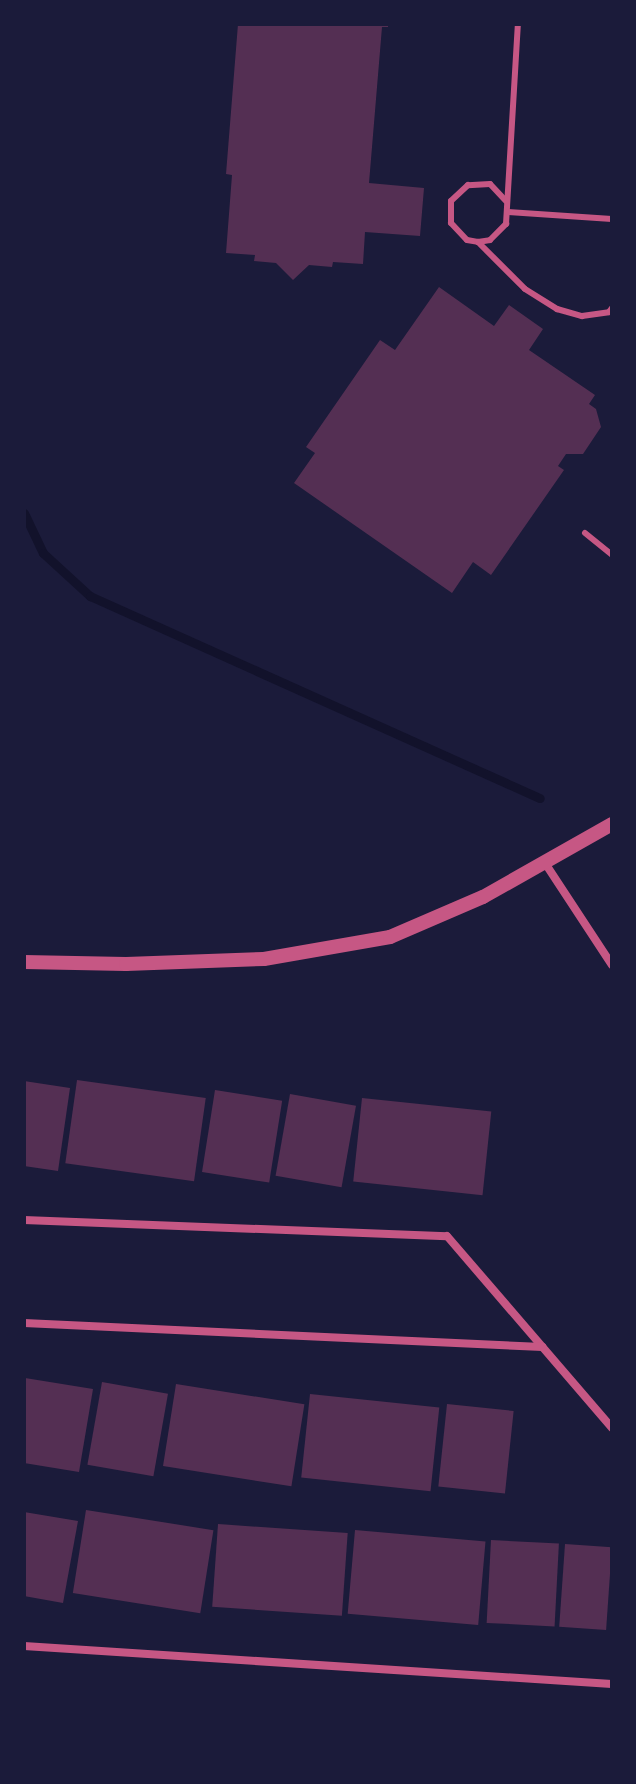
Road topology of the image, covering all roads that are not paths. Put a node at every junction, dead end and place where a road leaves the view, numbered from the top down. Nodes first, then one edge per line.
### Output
1 (518, 24) edge
2 (506, 201) junction
3 (508, 212) junction
4 (612, 219) edge
5 (478, 242) junction
6 (612, 308) edge
7 (585, 533) dead end
8 (612, 555) edge
9 (612, 824) edge
10 (545, 863) junction
11 (24, 962) edge
12 (612, 965) edge
13 (24, 1220) edge
14 (24, 1323) edge
15 (542, 1347) junction
16 (612, 1428) edge
17 (24, 1646) edge
18 (612, 1684) edge

1 - 2 lane
2 - 3 lane
2 - 5 lane
3 - 4 lane
3 - 5 lane
5 - 6 lane
7 - 8 lane
9 - 10 street
10 - 11 street
10 - 12 street
13 - 15 street
14 - 15 street
15 - 16 street
17 - 18 street

